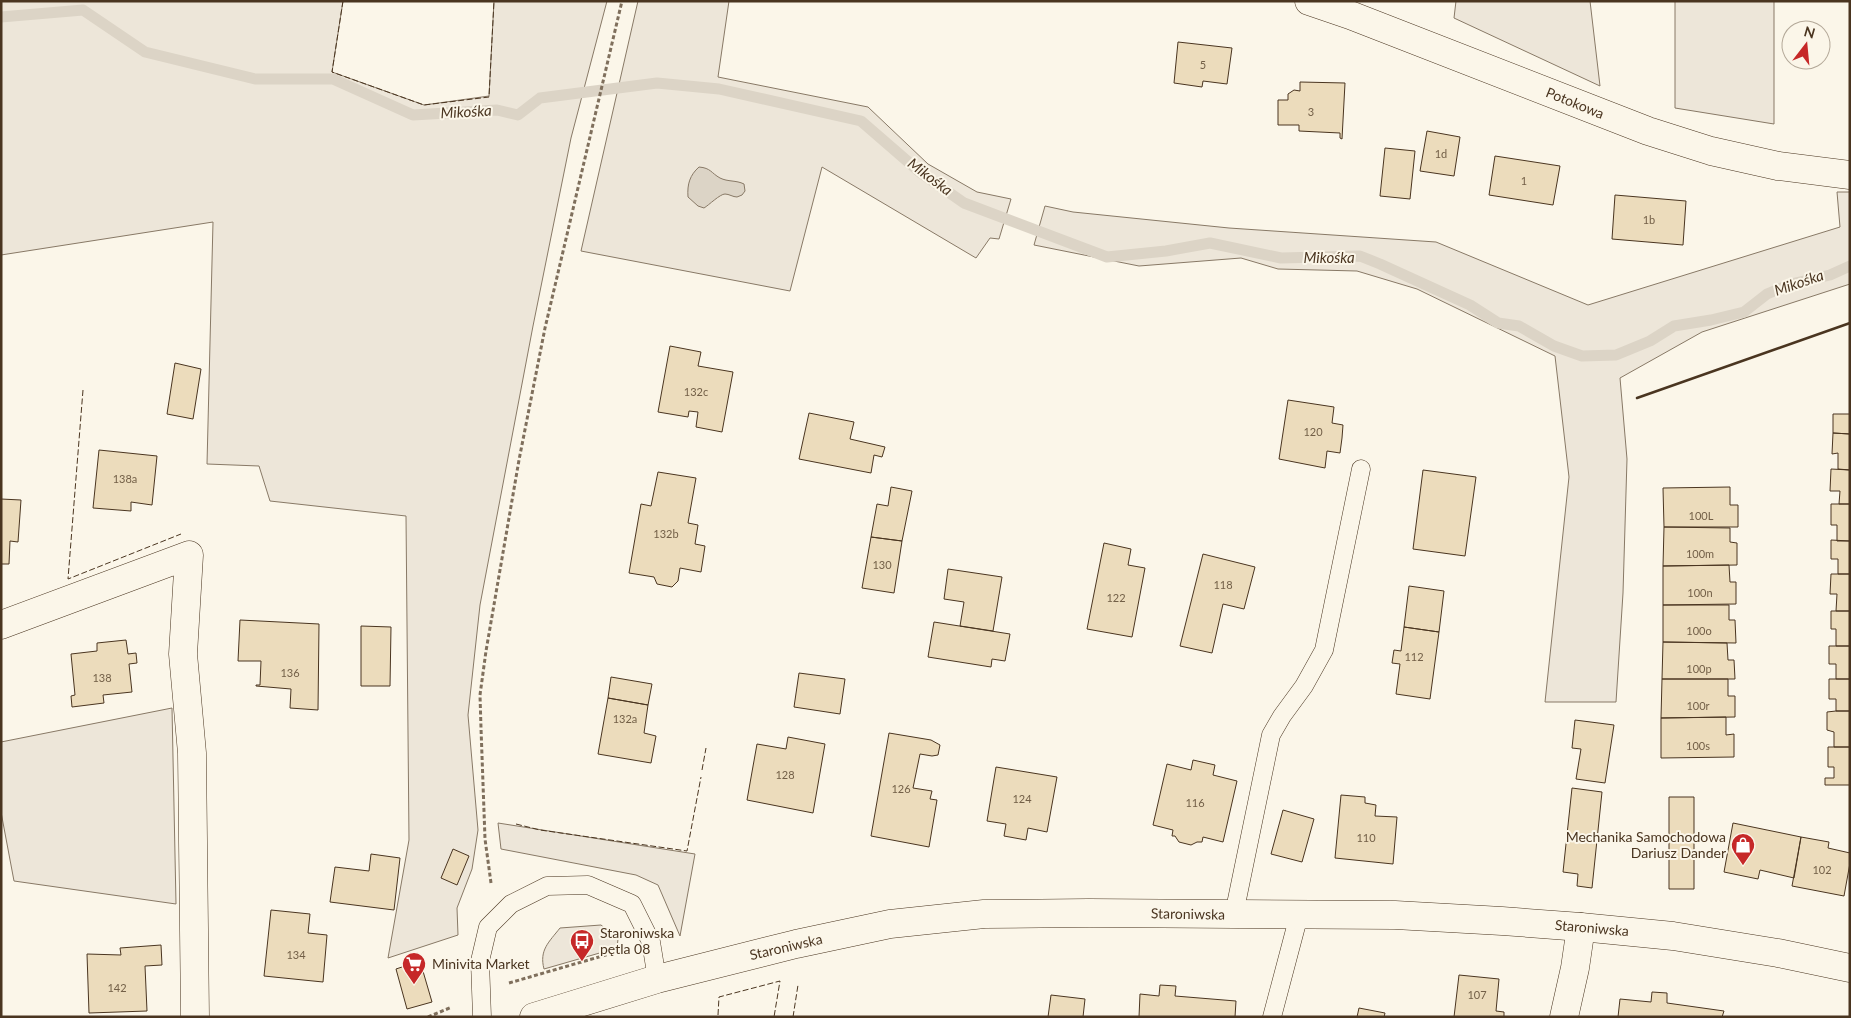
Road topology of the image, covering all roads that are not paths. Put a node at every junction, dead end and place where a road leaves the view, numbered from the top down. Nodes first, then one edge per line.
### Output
1 (1309, 1) edge
2 (1850, 175) edge
3 (1361, 469) dead end
4 (1, 625) edge
5 (1234, 914) junction
6 (1299, 915) junction
7 (1582, 926) junction
8 (1850, 968) edge
9 (658, 978) junction
10 (195, 1017) edge
11 (482, 1017) edge
12 (534, 1017) edge
13 (1272, 1017) edge
14 (1564, 1017) edge

1 - 2 street, Potokowa
3 - 5 lane
4 - 10 street
5 - 6 street, Staroniwska
5 - 9 street, Staroniwska
6 - 7 street, Staroniwska
6 - 13 lane
7 - 8 street, Staroniwska
7 - 14 street
9 - 11 lane
9 - 12 street, Staroniwska

